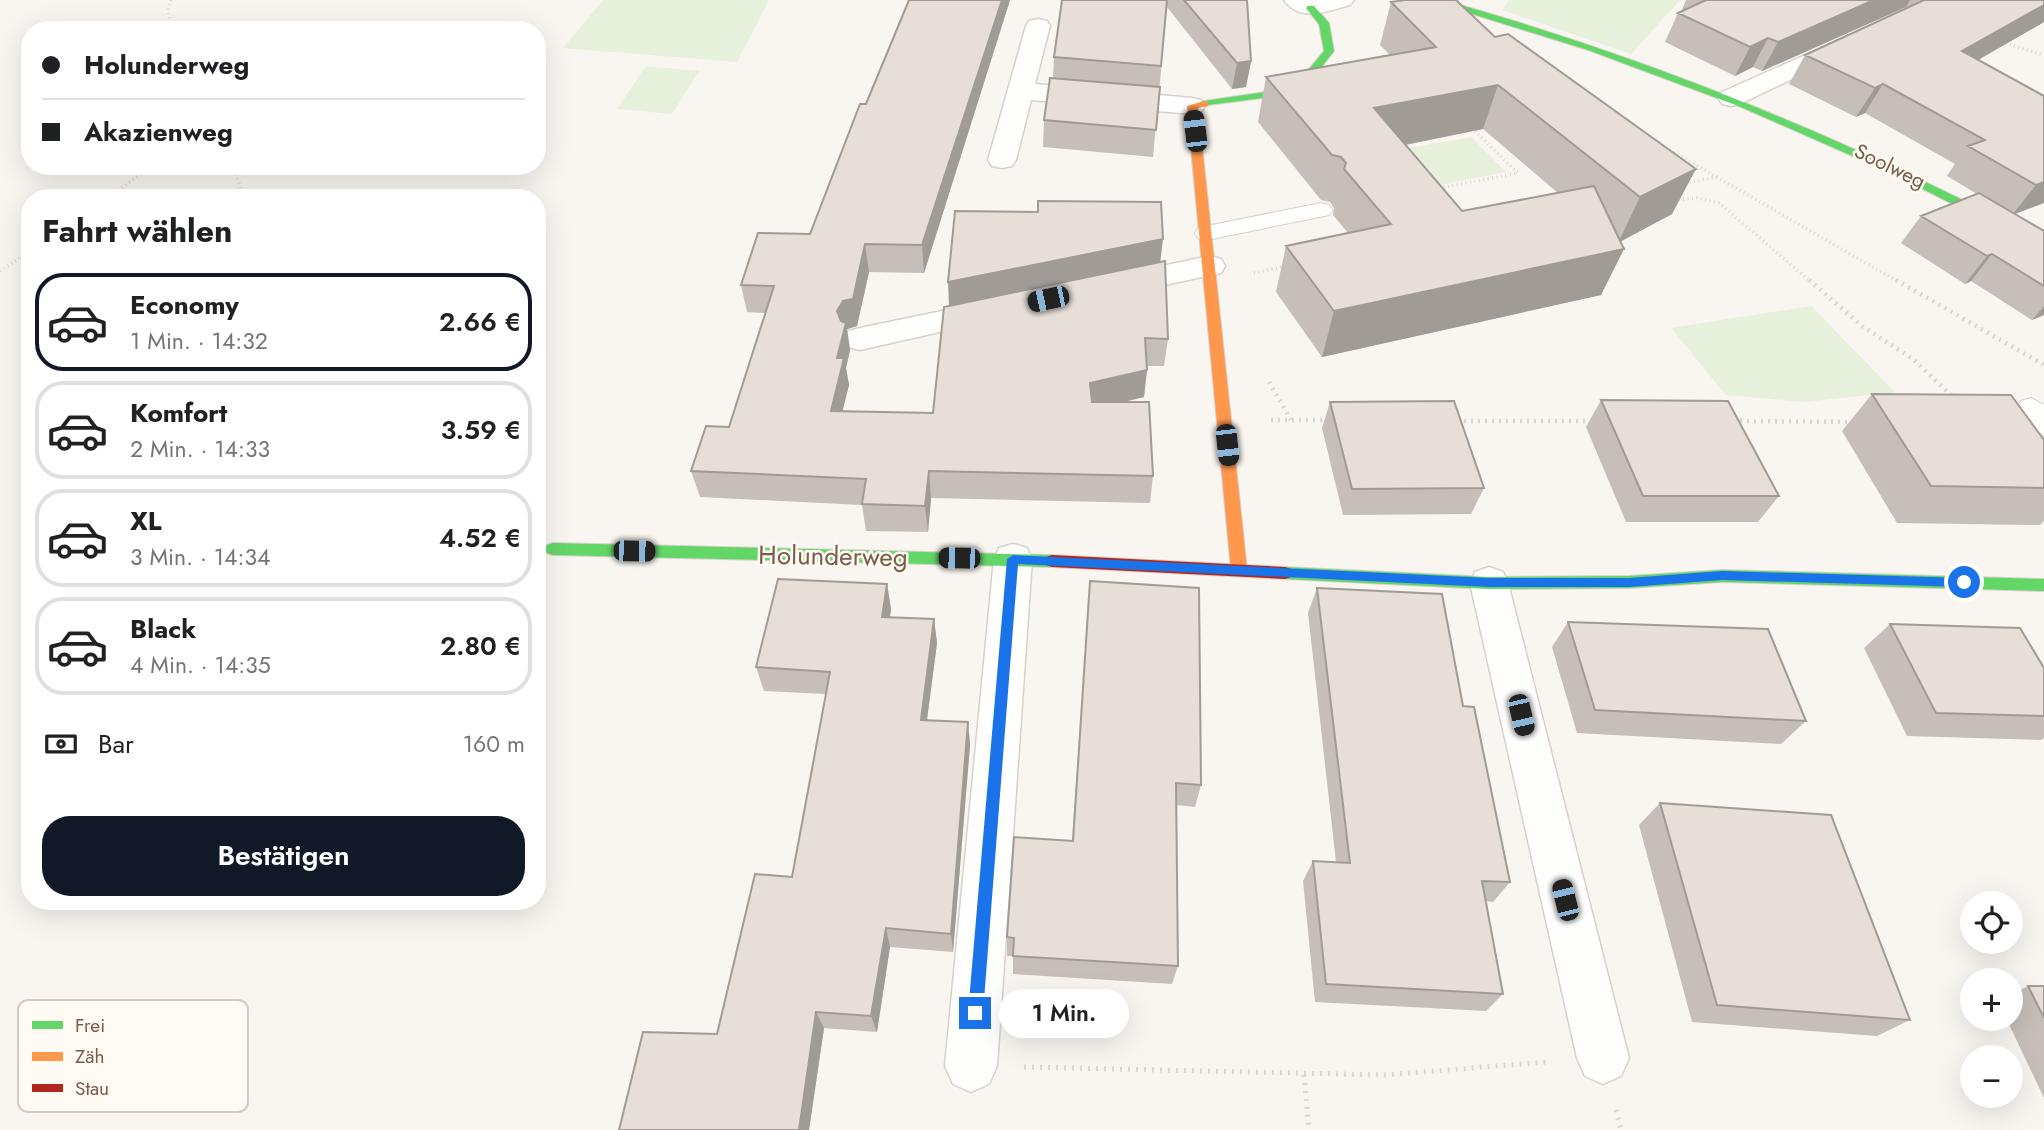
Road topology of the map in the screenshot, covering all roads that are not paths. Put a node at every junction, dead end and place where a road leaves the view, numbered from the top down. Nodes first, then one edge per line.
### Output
1 (1342, 0) edge
2 (1432, 0) edge
3 (1303, 4) edge
4 (1038, 26) dead end
5 (1869, 33) edge
6 (1020, 91) junction
7 (1731, 98) junction
8 (1192, 106) junction
9 (1002, 160) dead end
10 (1321, 210) dead end
11 (1207, 233) junction
12 (2044, 246) edge
13 (1211, 273) junction
14 (1089, 291) edge
15 (1021, 305) edge
16 (860, 339) dead end
17 (553, 550) dead end
18 (1013, 559) junction
19 (1240, 570) junction
20 (1489, 583) junction
21 (2044, 585) edge
22 (1604, 1058) road end
23 (971, 1066) road end

1 - 3 street
2 - 7 street, Soolweg
3 - 8 street
4 - 6 street
5 - 7 street
6 - 8 street
6 - 9 street
7 - 12 street, Soolweg
8 - 11 street
10 - 11 lane
11 - 13 street
13 - 14 street
13 - 19 street
15 - 16 street
17 - 18 street, Holunderweg
18 - 19 street, Holunderweg
18 - 23 street
19 - 20 street, Holunderweg
20 - 21 street, Holunderweg
20 - 22 street

